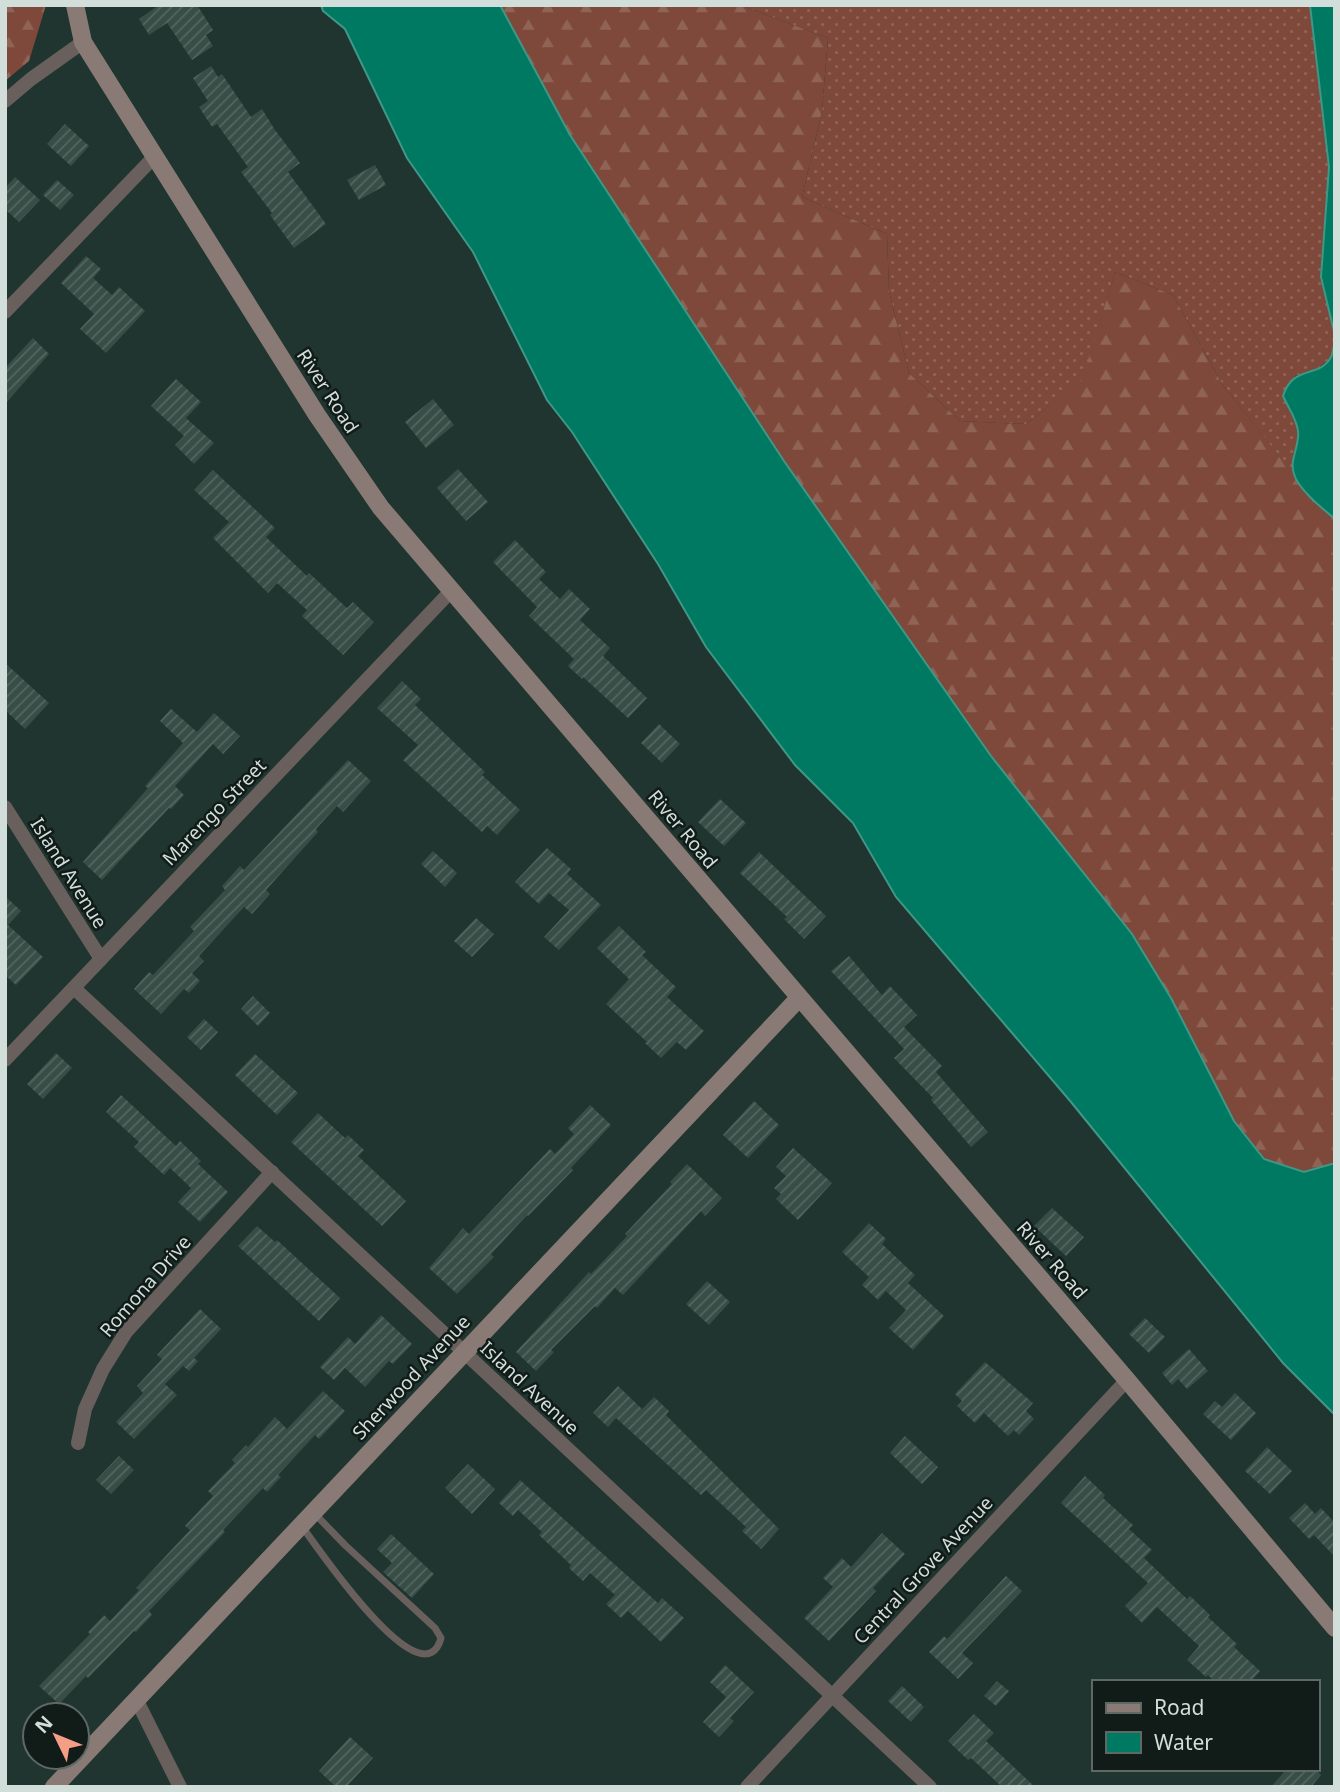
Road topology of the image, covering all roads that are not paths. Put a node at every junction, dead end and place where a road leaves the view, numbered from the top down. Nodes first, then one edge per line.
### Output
1 (75, 5) edge
2 (83, 42) junction
3 (5, 101) edge
4 (155, 156) junction
5 (5, 312) edge
6 (452, 590) junction
7 (5, 807) edge
8 (101, 959) junction
9 (74, 988) junction
10 (799, 998) junction
11 (5, 1060) edge
12 (272, 1172) junction
13 (464, 1352) junction
14 (1128, 1380) junction
15 (78, 1443) dead end
16 (307, 1518) junction
17 (1335, 1628) edge
18 (832, 1696) junction
19 (136, 1699) junction
20 (54, 1787) edge
21 (180, 1787) edge
22 (747, 1787) edge
23 (930, 1787) edge

1 - 2 street, River Road
2 - 3 street
2 - 4 street, River Road
4 - 5 street
4 - 6 street, River Road
6 - 8 street, Marengo Street
6 - 10 street, River Road
7 - 8 street, Island Avenue
8 - 9 street, Marengo Street
9 - 11 street, Marengo Street
9 - 12 street, Island Avenue
10 - 13 street, Sherwood Avenue
10 - 14 street, River Road
12 - 13 street, Island Avenue
12 - 15 street, Romona Drive
13 - 16 street, Sherwood Avenue
13 - 18 street, Island Avenue
14 - 17 street, River Road
14 - 18 street, Central Grove Avenue
16 - 16 lane
16 - 19 street, Sherwood Avenue
18 - 22 street, Central Grove Avenue
18 - 23 street, Island Avenue
19 - 20 street, Sherwood Avenue
19 - 21 street

